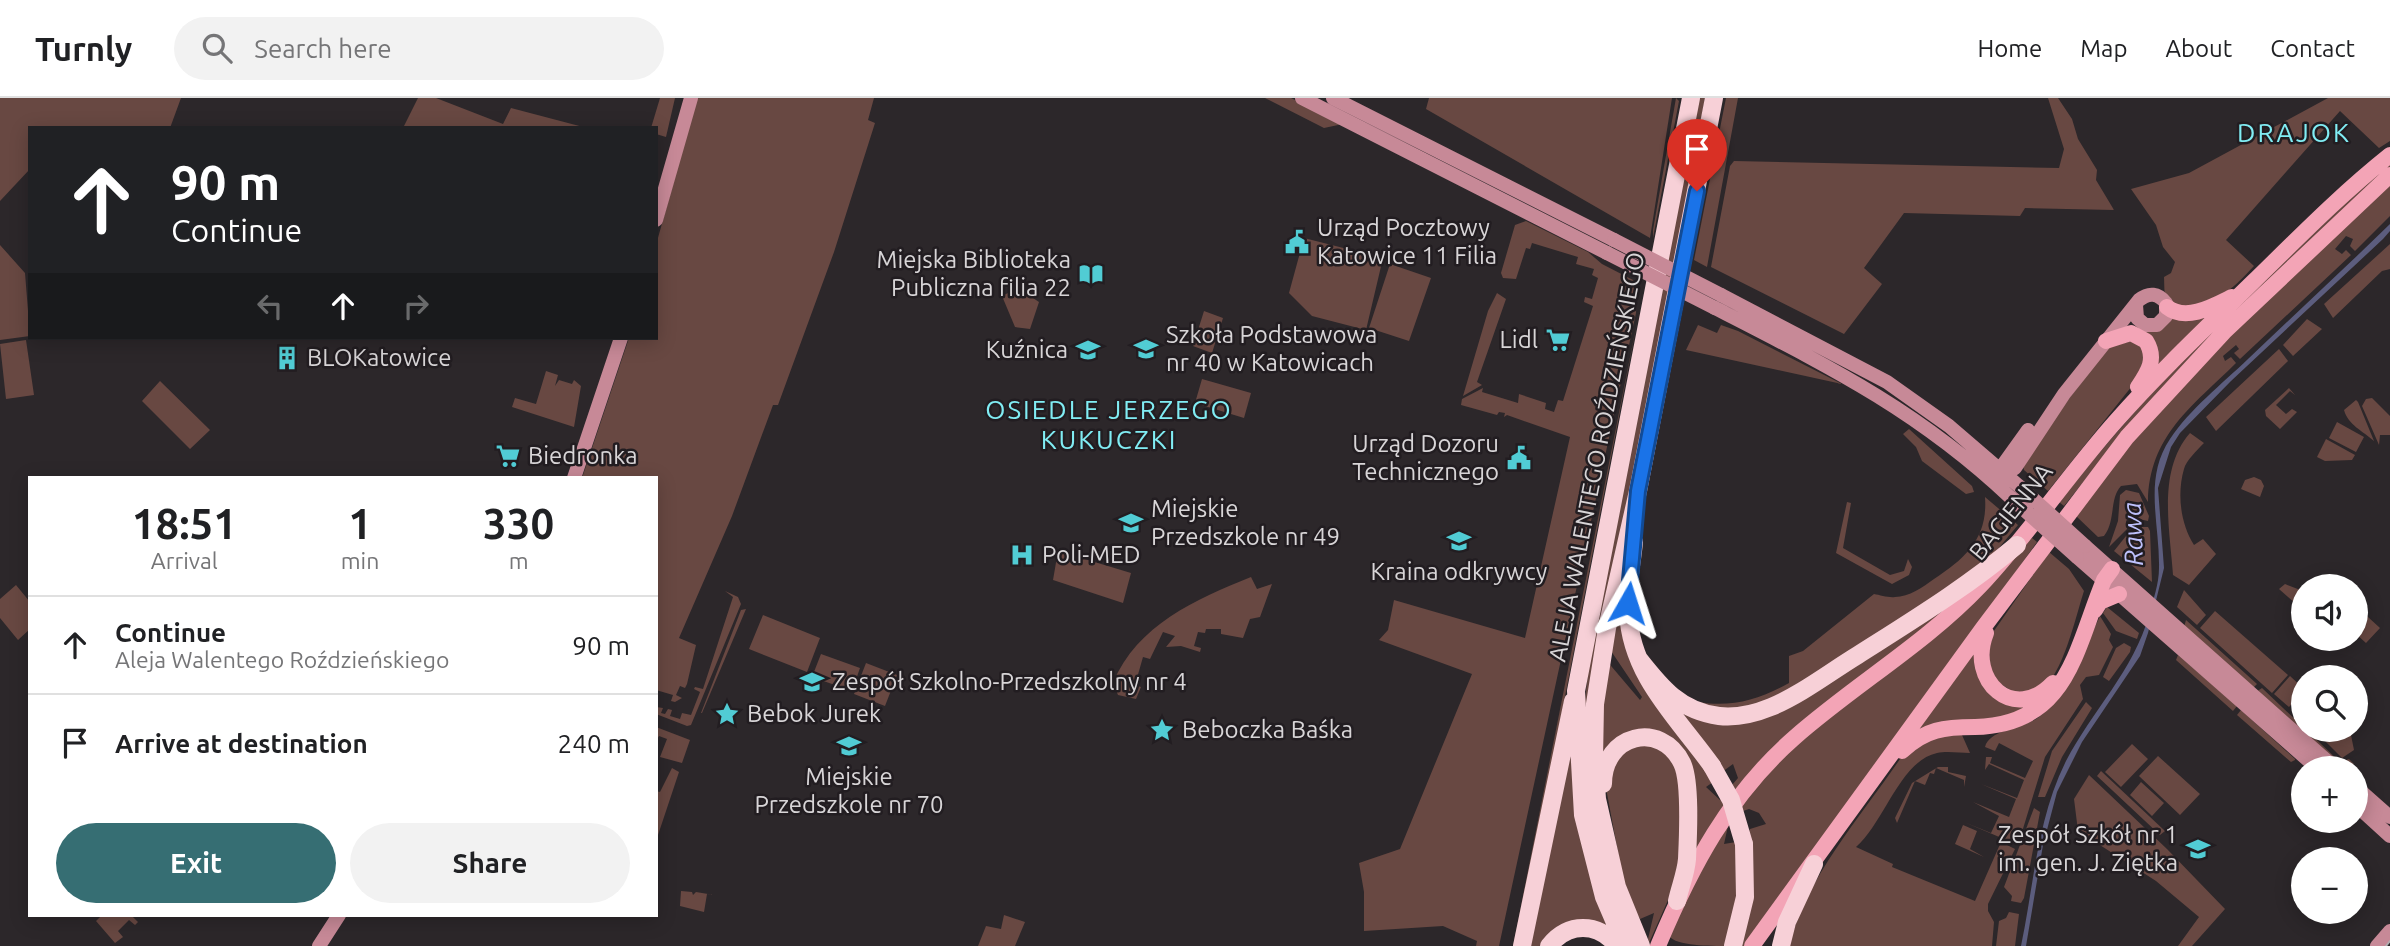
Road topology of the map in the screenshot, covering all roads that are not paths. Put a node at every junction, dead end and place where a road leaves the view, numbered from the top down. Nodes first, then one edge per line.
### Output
1 (1302, 98) edge
2 (1333, 98) edge
3 (1691, 98) edge
4 (1714, 98) edge
5 (690, 101) edge
6 (2390, 155) edge
7 (2390, 175) edge
8 (658, 213) edge
9 (1611, 246) junction
10 (2244, 291) junction
11 (1718, 302) junction
12 (2136, 305) junction
13 (2167, 307) junction
14 (2140, 329) junction
15 (620, 340) edge
16 (2106, 341) junction
17 (2064, 394) junction
18 (2115, 422) junction
19 (2028, 430) junction
20 (1959, 433) junction
21 (574, 476) edge
22 (2009, 481) junction
23 (1638, 491) junction
24 (2017, 545) junction
25 (2104, 571) junction
26 (2124, 592) junction
27 (1993, 616) junction
28 (2090, 618) junction
29 (2180, 640) junction
30 (1639, 659) junction
31 (1576, 691) junction
32 (2304, 756) edge
33 (2320, 756) edge
34 (1877, 774) junction
35 (2368, 797) edge
36 (2368, 816) edge
37 (2390, 817) edge
38 (1603, 826) junction
39 (2390, 836) edge
40 (1814, 864) junction
41 (1677, 901) junction
42 (1780, 910) junction
43 (338, 917) edge
44 (2390, 931) edge
45 (320, 946) edge
46 (1522, 946) edge
47 (1549, 946) edge
48 (1617, 946) edge
49 (1625, 946) edge
50 (1641, 946) edge
51 (1658, 946) edge
52 (1733, 946) edge
53 (1752, 946) edge
54 (1758, 946) edge
55 (1781, 946) edge
56 (2377, 946) edge

1 - 9 street
2 - 9 street
3 - 31 highway, ALEJA WALENTEGO ROŹDZIEŃSKIEGO
4 - 23 highway, ALEJA WALENTEGO ROŹDZIEŃSKIEGO
5 - 8 street
6 - 10 main road, BAGIENNA
7 - 27 main road, BAGIENNA
9 - 11 street, bridge
10 - 13 main road
10 - 18 main road, BAGIENNA
11 - 20 street
11 - 22 street
12 - 13 street
12 - 14 street
12 - 16 street
13 - 14 street
14 - 16 main road
14 - 18 main road
15 - 21 street
16 - 17 street
17 - 19 street
17 - 22 street
18 - 24 main road, BAGIENNA
19 - 20 street
19 - 22 street
20 - 22 street
22 - 25 street, bridge
23 - 30 highway
23 - 38 highway, ALEJA WALENTEGO ROŹDZIEŃSKIEGO
24 - 30 highway
24 - 41 main road, BAGIENNA
25 - 26 street
25 - 27 main road
25 - 28 main road
26 - 28 main road
26 - 29 street
27 - 34 main road, BAGIENNA
28 - 34 main road
29 - 32 street
29 - 33 street
30 - 52 highway, bridge
31 - 46 highway
31 - 49 highway, ALEJA WALENTEGO ROŹDZIEŃSKIEGO
34 - 40 main road, BAGIENNA
35 - 37 street
36 - 39 street
38 - 41 highway
38 - 50 highway
40 - 42 main road, BAGIENNA
40 - 55 highway
41 - 51 main road
42 - 53 main road, BAGIENNA
42 - 54 main road
43 - 45 street
44 - 56 street
47 - 48 highway

